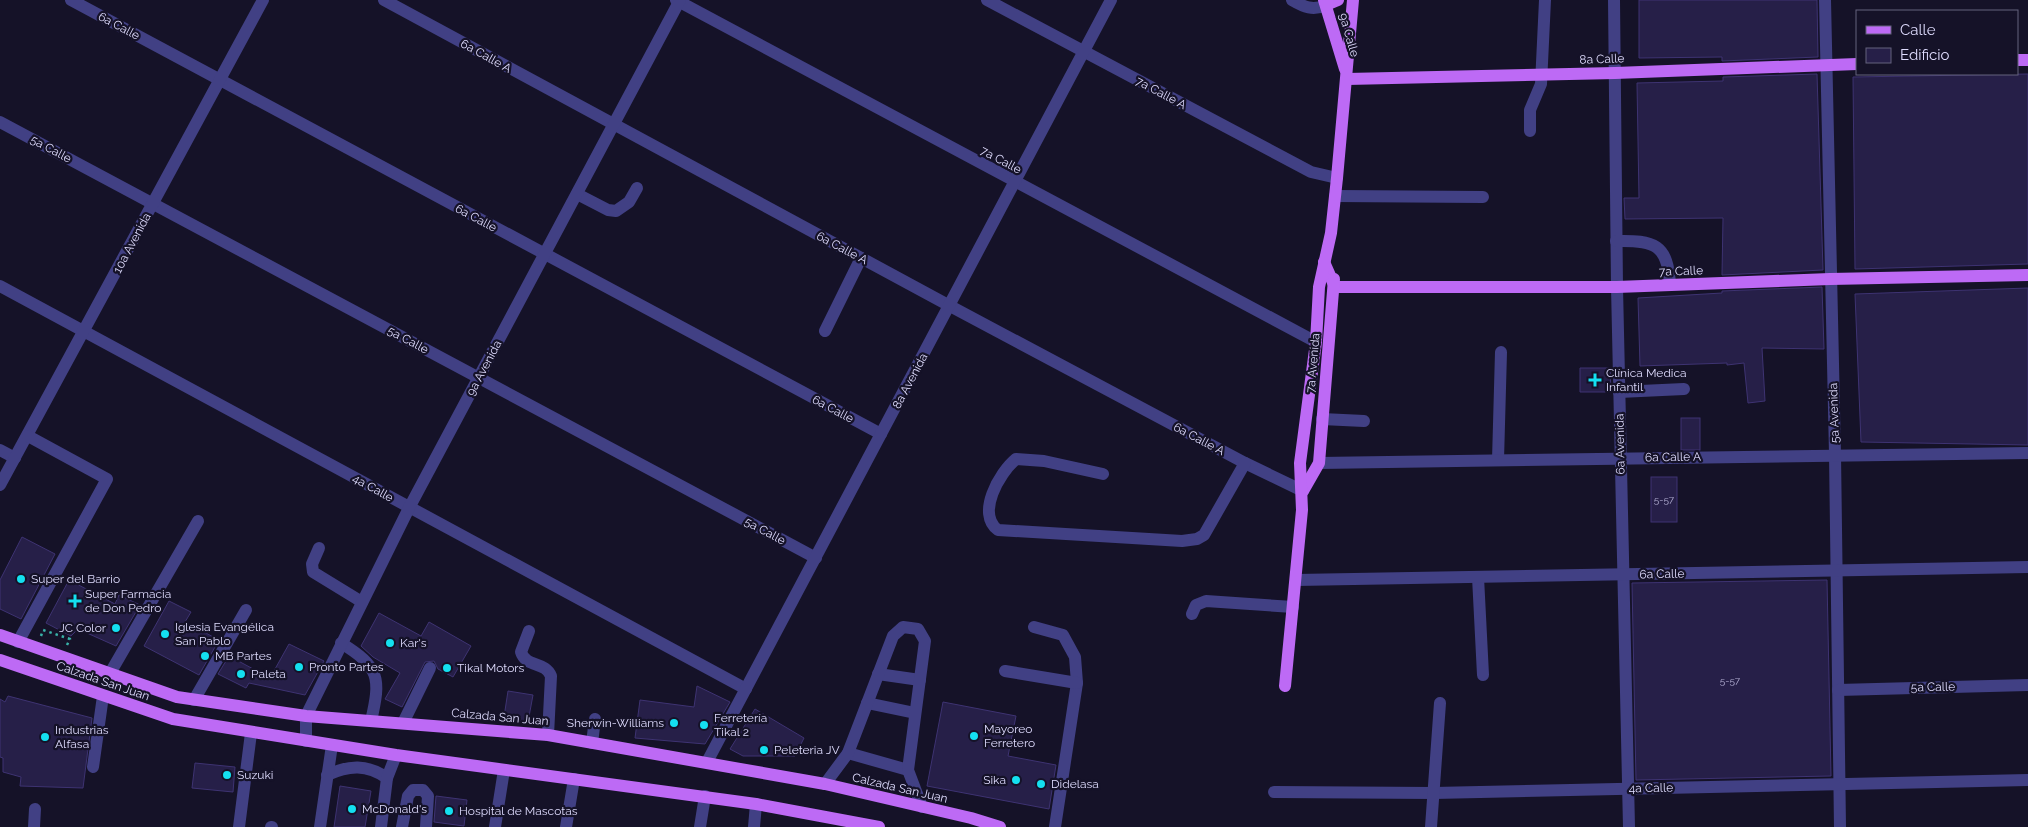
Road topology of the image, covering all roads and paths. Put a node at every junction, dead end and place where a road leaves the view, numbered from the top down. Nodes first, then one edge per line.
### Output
1 (71, 0) edge
2 (263, 0) edge
3 (384, 0) edge
4 (987, 0) edge
5 (1111, 0) edge
6 (1292, 0) edge
7 (1338, 0) edge
8 (1353, 0) edge
9 (1545, 0) edge
10 (1614, 0) edge
11 (1825, 0) edge
12 (678, 1) edge
13 (1325, 3) edge
14 (1084, 52) junction
15 (1826, 64) junction
16 (1856, 64) edge
17 (1615, 72) junction
18 (1542, 74) junction
19 (1347, 79) junction
20 (220, 80) junction
21 (0, 122) edge
22 (614, 125) junction
23 (1530, 131) dead end
24 (1337, 178) junction
25 (1014, 183) junction
26 (637, 188) dead end
27 (577, 194) junction
28 (1335, 196) junction
29 (1484, 196) dead end
30 (153, 203) junction
31 (1330, 233) junction
32 (1616, 241) junction
33 (544, 255) junction
34 (861, 258) junction
35 (1324, 262) junction
36 (2028, 275) edge
37 (1830, 279) junction
38 (1670, 285) junction
39 (0, 286) edge
40 (1335, 286) junction
41 (1617, 287) junction
42 (950, 306) junction
43 (84, 331) junction
44 (825, 331) dead end
45 (1316, 342) junction
46 (1501, 352) dead end
47 (478, 379) junction
48 (1684, 388) dead end
49 (1619, 392) junction
50 (1322, 419) junction
51 (1364, 421) dead end
52 (881, 434) junction
53 (28, 436) junction
54 (0, 450) edge
55 (1835, 454) junction
56 (2028, 454) edge
57 (16, 458) junction
58 (1620, 458) junction
59 (1498, 460) junction
60 (1245, 463) junction
61 (1319, 463) junction
62 (1104, 474) dead end
63 (0, 485) edge
64 (1303, 491) junction
65 (409, 508) junction
66 (198, 521) dead end
67 (319, 548) dead end
68 (816, 558) junction
69 (2028, 567) edge
70 (1836, 571) junction
71 (1623, 574) junction
72 (1478, 577) junction
73 (1296, 580) junction
74 (362, 602) junction
75 (1293, 607) junction
76 (246, 610) dead end
77 (1192, 614) dead end
78 (1034, 627) dead end
79 (43, 630) dead end
80 (529, 631) dead end
81 (0, 635) edge
82 (70, 639) dead end
83 (18, 642) junction
84 (341, 643) junction
85 (0, 660) edge
86 (430, 668) dead end
87 (1005, 671) dead end
88 (878, 674) junction
89 (109, 675) junction
90 (1483, 675) dead end
91 (920, 680) junction
92 (1077, 683) junction
93 (2028, 685) edge
94 (1285, 686) dead end
95 (746, 689) junction
96 (1838, 690) junction
97 (103, 696) junction
98 (194, 700) junction
99 (1440, 702) dead end
100 (867, 703) junction
101 (916, 713) junction
102 (306, 716) junction
103 (595, 720) dead end
104 (371, 721) junction
105 (403, 723) junction
106 (251, 733) junction
107 (548, 735) junction
108 (306, 741) junction
109 (592, 743) junction
110 (332, 745) junction
111 (848, 753) junction
112 (396, 755) junction
113 (707, 762) junction
114 (93, 767) dead end
115 (504, 770) junction
116 (908, 770) junction
117 (327, 774) junction
118 (574, 779) junction
119 (2028, 780) edge
120 (387, 783) junction
121 (825, 784) junction
122 (1840, 785) junction
123 (1628, 789) junction
124 (1274, 792) dead end
125 (1434, 793) junction
126 (705, 796) junction
127 (756, 804) junction
128 (922, 806) junction
129 (35, 810) dead end
130 (404, 811) junction
131 (872, 826) edge
132 (34, 827) edge
133 (239, 827) edge
134 (320, 827) edge
135 (381, 827) edge
136 (402, 827) edge
137 (426, 827) edge
138 (495, 827) edge
139 (566, 827) edge
140 (700, 827) edge
141 (754, 827) edge
142 (1000, 827) edge
143 (1055, 827) edge
144 (1431, 827) edge
145 (1629, 827) edge
146 (1840, 827) edge

1 - 20 street, 6a Calle
2 - 20 street, 10a Avenida
3 - 22 street, 6a Calle A
4 - 14 street, 7a Calle A
5 - 14 street, 8a Avenida
6 - 13 street
7 - 13 main road
8 - 19 main road, 7a Avenida
9 - 18 street
10 - 17 street, 6a Avenida
11 - 15 street, 5a Avenida
12 - 22 street, 9a Avenida
12 - 25 street, 7a Calle
13 - 19 main road, 9a Calle
14 - 24 street, 7a Calle A
14 - 25 street, 8a Avenida
15 - 16 main road, 8a Calle
15 - 17 main road, 8a Calle
15 - 37 street, 5a Avenida
17 - 18 main road, 8a Calle
17 - 32 street, 6a Avenida
18 - 19 main road, 8a Calle
18 - 23 street
19 - 24 main road, 7a Avenida
20 - 30 street, 10a Avenida
20 - 33 street, 6a Calle
21 - 30 street, 5a Calle
22 - 27 street, 9a Avenida
22 - 34 street, 6a Calle A
24 - 28 main road, 7a Avenida
25 - 42 street, 8a Avenida
25 - 45 street, 7a Calle
26 - 27 street
27 - 33 street, 9a Avenida
28 - 29 street
28 - 31 main road, 7a Avenida
30 - 43 street, 10a Avenida
30 - 47 street, 5a Calle
31 - 35 main road, 7a Avenida
31 - 40 main road, 7a Avenida
32 - 38 street
32 - 41 street, 6a Avenida
33 - 47 street, 9a Avenida
33 - 52 street, 6a Calle
34 - 42 street, 6a Calle A
34 - 44 street
35 - 40 main road
35 - 45 main road, 7a Avenida
36 - 37 main road, 7a Calle
37 - 38 main road, 7a Calle
37 - 55 street, 5a Avenida
38 - 41 main road, 7a Calle
39 - 43 street, 4a Calle
40 - 41 main road, 7a Calle
40 - 50 main road, 7a Avenida
41 - 49 street, 6a Avenida
42 - 52 street, 8a Avenida
42 - 60 street, 6a Calle A
43 - 53 street, 10a Avenida
43 - 65 street, 4a Calle
45 - 64 main road, 7a Avenida
46 - 59 street
47 - 65 street, 9a Avenida
47 - 68 street, 5a Calle
48 - 49 street
49 - 58 street, 6a Avenida
50 - 51 street
50 - 61 main road, 7a Avenida
52 - 68 street, 8a Avenida
53 - 57 street, 10a Avenida
53 - 83 street
54 - 57 street
55 - 56 street, 6a Calle A
55 - 58 street, 6a Calle A
55 - 70 street, 5a Avenida
57 - 63 street, 10a Avenida
58 - 59 street, 6a Calle A
58 - 71 street, 6a Avenida
59 - 61 street, 6a Calle A
60 - 62 street
60 - 64 street, 6a Calle A
61 - 64 main road, 7a Avenida
64 - 73 main road, 7a Avenida
65 - 74 street, 9a Avenida
65 - 95 street, 4a Calle
66 - 89 street
67 - 74 street
68 - 95 street, 8a Avenida
69 - 70 street, 6a Calle
70 - 71 street, 6a Calle
70 - 96 street, 5a Avenida
71 - 72 street, 6a Calle
71 - 123 street, 6a Avenida
72 - 73 street, 6a Calle
72 - 90 street
73 - 75 main road, 7a Avenida
74 - 84 street, 9a Avenida
75 - 77 street
75 - 94 main road, 7a Avenida
76 - 98 street
78 - 92 street
79 - 82 path
80 - 107 street
81 - 83 main road, Calzada San Juan
83 - 89 main road, Calzada San Juan
84 - 102 street, 9a Avenida
84 - 104 street
85 - 97 main road, Calzada San Juan
86 - 105 street
87 - 92 street
88 - 91 street
88 - 91 street
88 - 100 street
89 - 98 main road, Calzada San Juan
91 - 101 street
92 - 143 street
93 - 96 street, 5a Calle
95 - 113 street, 8a Avenida
96 - 122 street, 5a Avenida
97 - 106 main road, Calzada San Juan
97 - 114 street
98 - 102 main road, Calzada San Juan
99 - 125 street
100 - 101 street
100 - 111 street
101 - 116 street
102 - 104 main road, Calzada San Juan
102 - 108 street, 9a Avenida
103 - 109 street
104 - 105 main road, Calzada San Juan
105 - 107 main road, Calzada San Juan
106 - 108 main road, Calzada San Juan
106 - 133 street
107 - 109 main road, Calzada San Juan
108 - 110 main road, Calzada San Juan
109 - 113 main road, Calzada San Juan
110 - 112 main road, Calzada San Juan
110 - 117 street
111 - 116 street
111 - 121 street
112 - 115 main road, Calzada San Juan
112 - 120 street
113 - 121 main road, Calzada San Juan
115 - 118 main road, Calzada San Juan
115 - 138 street
116 - 128 street
117 - 120 street
117 - 134 street
118 - 126 main road, Calzada San Juan
118 - 139 street
119 - 122 street, 4a Calle
120 - 130 street
120 - 135 street
121 - 128 main road, Calzada San Juan
122 - 123 street, 4a Calle
122 - 146 street, 5a Avenida
123 - 125 street, 4a Calle
123 - 145 street, 6a Avenida
124 - 125 street, 4a Calle
125 - 144 street
126 - 127 main road, Calzada San Juan
126 - 140 street
127 - 131 main road, Calzada San Juan
127 - 141 street
128 - 142 main road, Calzada San Juan
129 - 132 street
130 - 136 street
130 - 137 street

